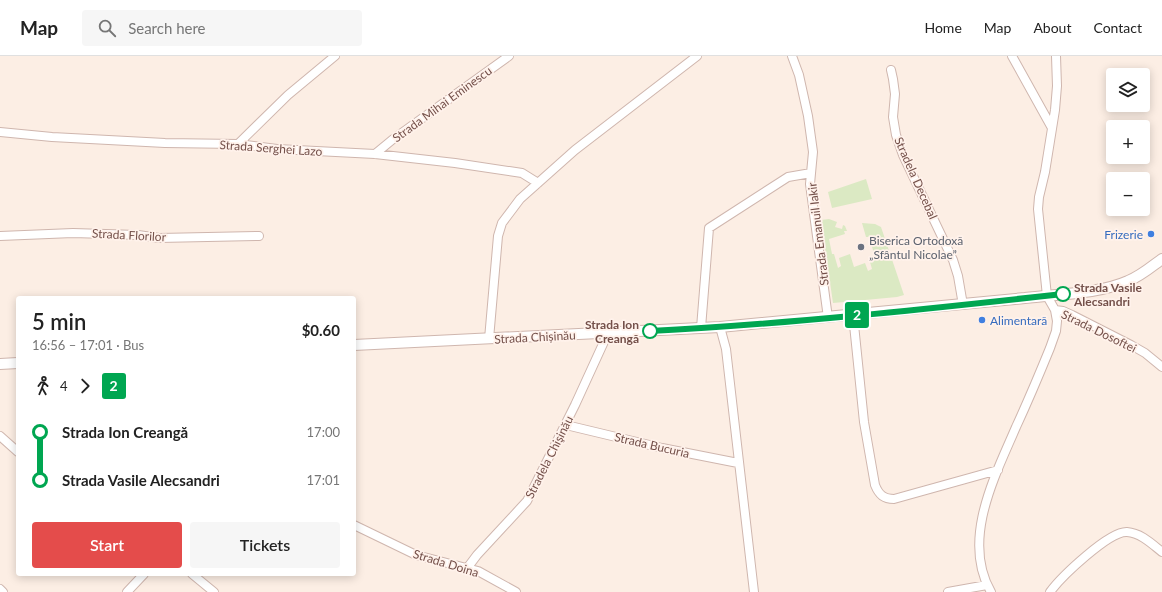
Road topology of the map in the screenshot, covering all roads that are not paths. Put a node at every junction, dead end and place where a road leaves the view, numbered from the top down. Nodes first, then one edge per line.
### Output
1 (335, 56) edge
2 (510, 56) edge
3 (697, 56) edge
4 (792, 56) edge
5 (1012, 56) edge
6 (1056, 56) edge
7 (890, 70) dead end
8 (1052, 128) junction
9 (0, 132) edge
10 (238, 144) junction
11 (375, 154) junction
12 (810, 173) junction
13 (538, 183) junction
14 (0, 236) edge
15 (259, 236) dead end
16 (1162, 259) edge
17 (1047, 296) junction
18 (963, 304) junction
19 (1055, 310) junction
20 (853, 315) junction
21 (828, 318) junction
22 (720, 327) junction
23 (701, 328) junction
24 (608, 333) junction
25 (488, 339) junction
26 (356, 345) edge
27 (16, 363) edge
28 (0, 364) edge
29 (1162, 367) edge
30 (566, 425) junction
31 (0, 436) edge
32 (16, 450) edge
33 (738, 463) junction
34 (998, 470) junction
35 (356, 526) edge
36 (1162, 552) edge
37 (468, 568) junction
38 (142, 576) edge
39 (194, 576) edge
40 (989, 588) edge
41 (0, 589) edge
42 (4, 592) edge
43 (127, 592) edge
44 (214, 592) edge
45 (516, 592) edge
46 (754, 592) edge
47 (948, 592) edge
48 (1050, 592) edge

1 - 10 street
2 - 11 street, Strada Mihai Eminescu
3 - 13 street
4 - 12 street, Strada Emanuil Iakir
5 - 8 street
6 - 8 street
7 - 18 street, Stradela Decebal
8 - 17 street
9 - 10 street, Strada Serghei Lazo
10 - 11 street, Strada Serghei Lazo
11 - 13 street, Strada Serghei Lazo
12 - 21 street, Strada Emanuil Iakir
12 - 23 street
13 - 25 street
14 - 15 street, Strada Florilor
16 - 17 street, Strada Chișinău
17 - 18 street, Strada Chișinău
17 - 19 street
18 - 20 street, Strada Chișinău
19 - 29 street, Strada Dosoftei
19 - 34 street
20 - 21 street, Strada Chișinău
20 - 34 street
21 - 22 street, Strada Chișinău
22 - 23 street, Strada Chișinău
22 - 33 street
23 - 24 street, Strada Chișinău
24 - 25 street, Strada Chișinău
24 - 30 street, Stradela Chişinău
25 - 26 street, Strada Chișinău
27 - 28 street
30 - 33 street, Strada Bucuria
30 - 37 street, Stradela Chişinău
31 - 32 street
33 - 46 street
34 - 40 street
35 - 37 street, Strada Doina
36 - 48 street
37 - 45 street, Strada Doina
38 - 43 street
39 - 44 street
40 - 47 street
41 - 42 street

